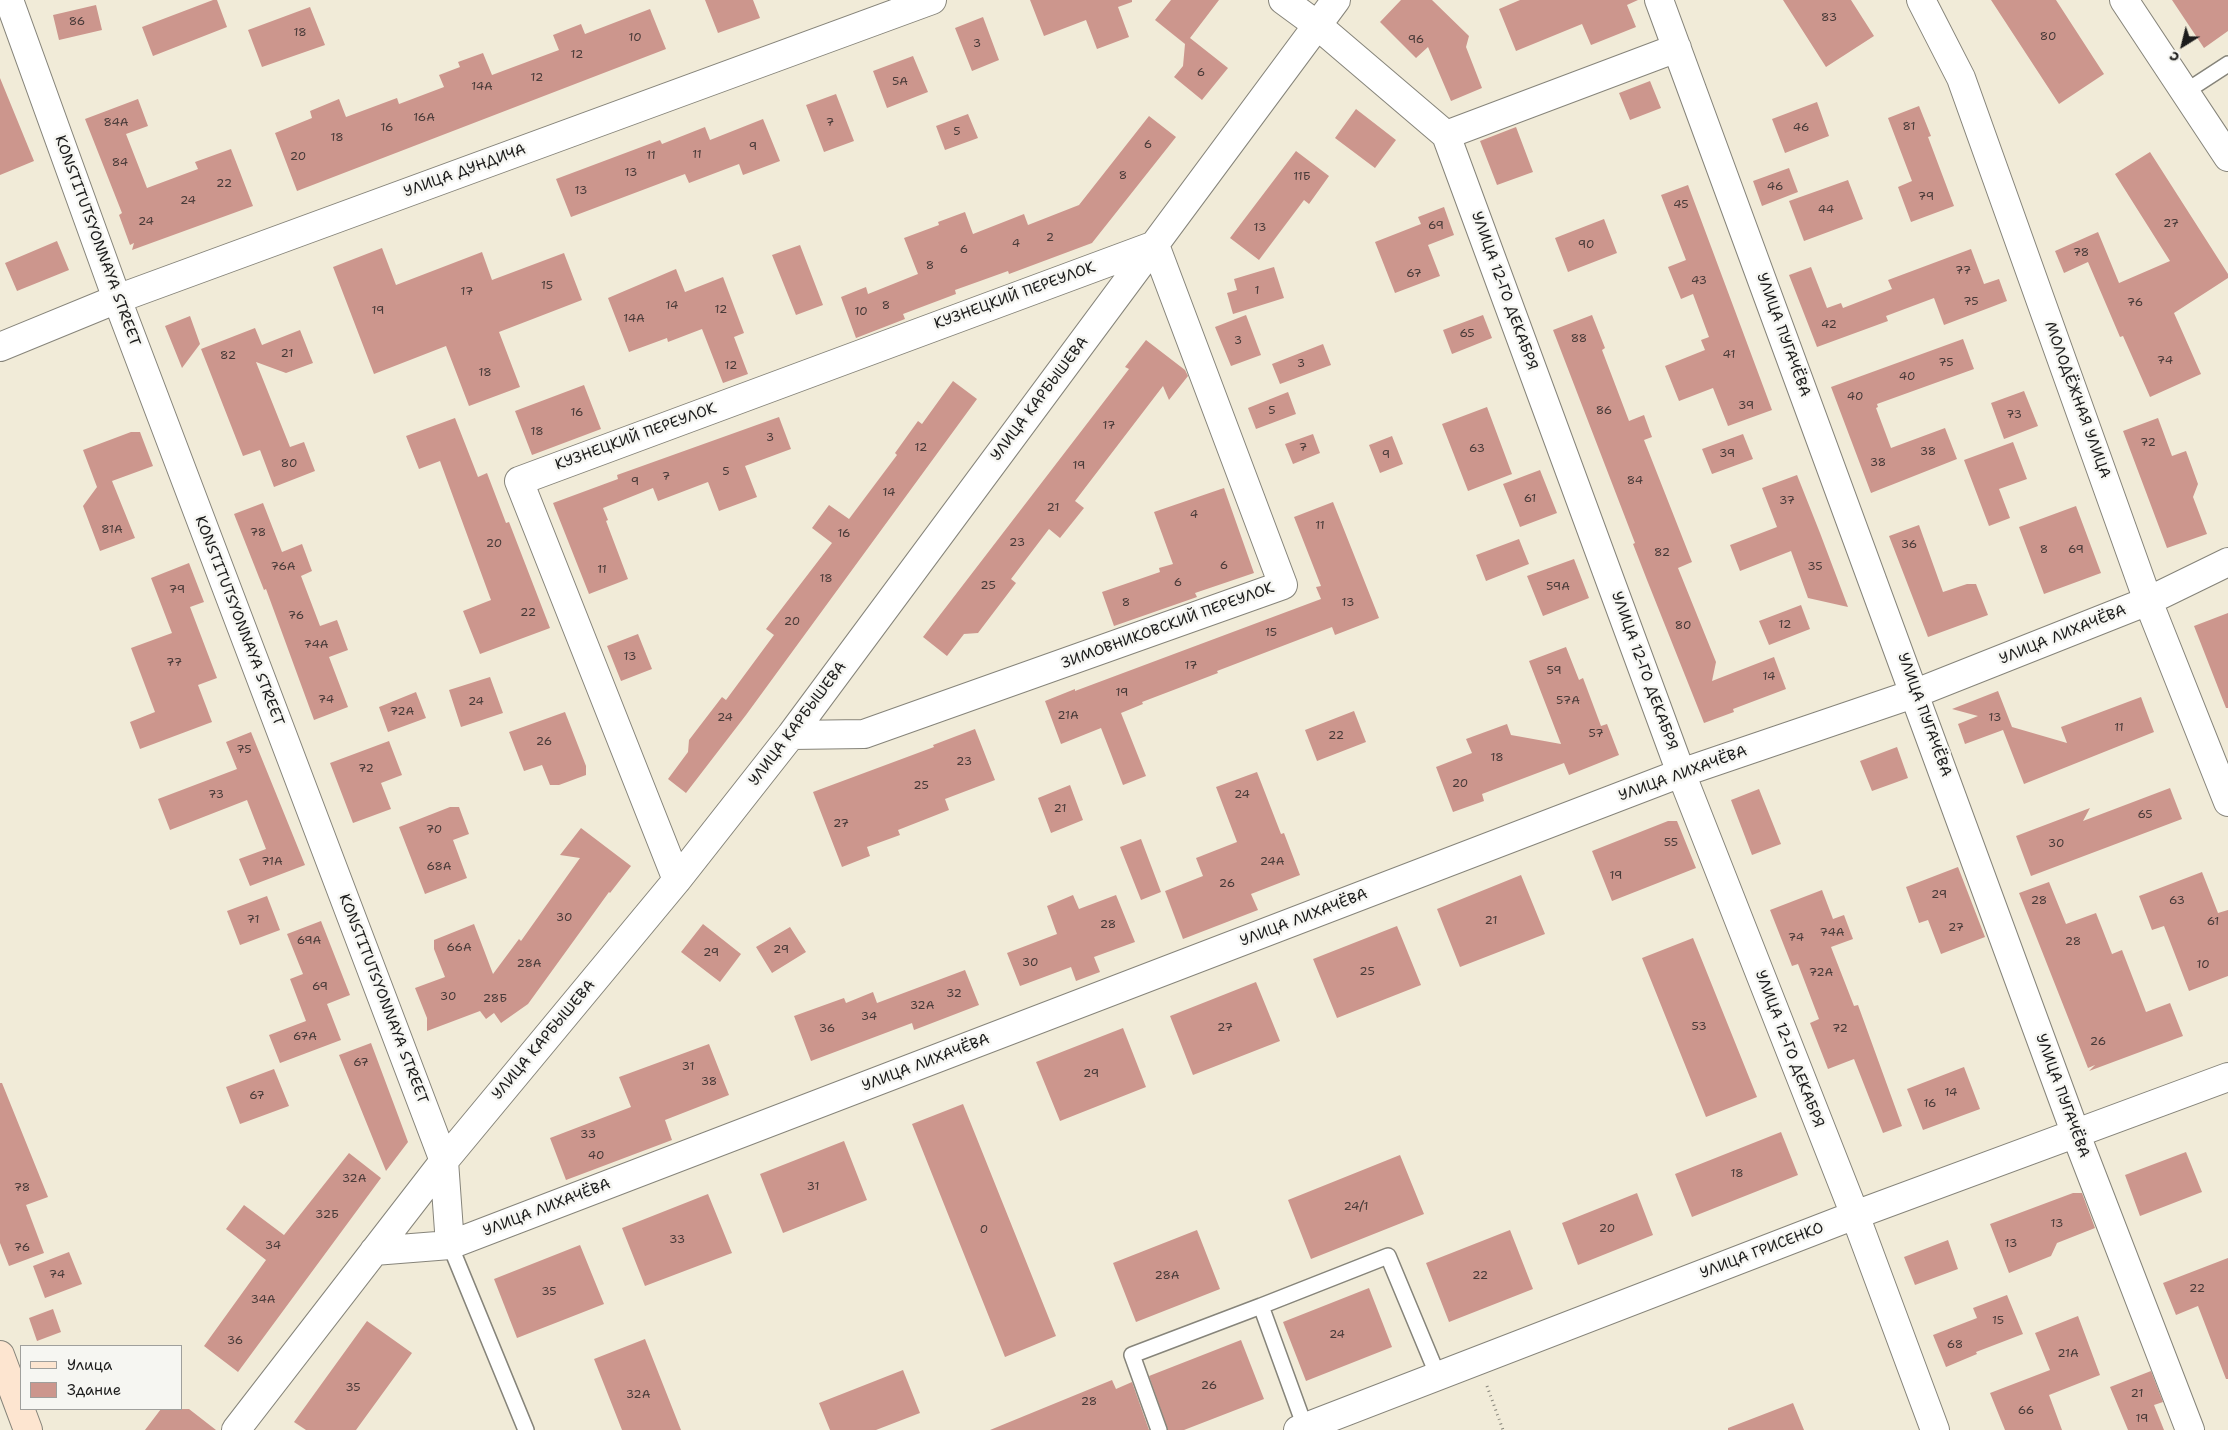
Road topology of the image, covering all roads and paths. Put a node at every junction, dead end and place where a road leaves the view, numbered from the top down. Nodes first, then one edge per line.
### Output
1 (9, 0) edge
2 (932, 0) edge
3 (1283, 0) edge
4 (1336, 0) edge
5 (1660, 0) edge
6 (1921, 0) edge
7 (2124, 0) edge
8 (1317, 25) junction
9 (1678, 48) junction
10 (2228, 64) edge
11 (2185, 92) junction
12 (1446, 135) junction
13 (2228, 157) edge
14 (1155, 245) junction
15 (117, 299) junction
16 (0, 347) edge
17 (2228, 562) edge
18 (2148, 601) junction
19 (1916, 693) junction
20 (791, 735) junction
21 (1681, 773) junction
22 (2228, 802) edge
23 (677, 880) junction
24 (2228, 1077) edge
25 (2075, 1132) junction
26 (444, 1161) junction
27 (1855, 1215) junction
28 (450, 1245) junction
29 (374, 1251) junction
30 (1261, 1306) junction
31 (0, 1355) edge
32 (1478, 1360) junction
33 (1438, 1376) junction
34 (20, 1409) edge
35 (21, 1410) edge
36 (1301, 1429) edge
37 (28, 1430) edge
38 (236, 1430) edge
39 (526, 1430) edge
40 (1159, 1430) edge
41 (1504, 1430) edge
42 (1935, 1430) edge
43 (2190, 1430) edge

1 - 15 street, KONSTITUTSYONNAYA STREET
2 - 15 street, УЛИЦА ДУНДИЧА
3 - 8 street, УЛИЦА 12-ГО ДЕКАБРЯ
4 - 8 street, УЛИЦА КАРБЫШЕВА
5 - 9 street, УЛИЦА ПУГАЧЁВА
6 - 18 street, МОЛОДЁЖНАЯ УЛИЦА
7 - 11 street
8 - 12 street, УЛИЦА 12-ГО ДЕКАБРЯ
8 - 14 street, УЛИЦА КАРБЫШЕВА
9 - 12 street
9 - 19 street, УЛИЦА ПУГАЧЁВА
10 - 11 lane
11 - 13 street
12 - 21 street, УЛИЦА 12-ГО ДЕКАБРЯ
14 - 20 street, УЛИЦА КАРБЫШЕВА
14 - 20 street, ЗИМОВНИКОВСКИЙ ПЕРЕУЛОК
14 - 23 street, КУЗНЕЦКИЙ ПЕРЕУЛОК
15 - 16 street, УЛИЦА ДУНДИЧА
15 - 26 street, KONSTITUTSYONNAYA STREET
17 - 18 street, УЛИЦА ЛИХАЧЁВА
18 - 19 street, УЛИЦА ЛИХАЧЁВА
18 - 22 street, МОЛОДЁЖНАЯ УЛИЦА
19 - 21 street, УЛИЦА ЛИХАЧЁВА
19 - 25 street, УЛИЦА ПУГАЧЁВА
20 - 23 street, УЛИЦА КАРБЫШЕВА
21 - 27 street, УЛИЦА 12-ГО ДЕКАБРЯ
21 - 28 street, УЛИЦА ЛИХАЧЁВА
23 - 26 street, УЛИЦА КАРБЫШЕВА
24 - 25 street, УЛИЦА ГРИСЕНКО
25 - 27 street, УЛИЦА ГРИСЕНКО
25 - 43 street, УЛИЦА ПУГАЧЁВА
26 - 28 street, KONSTITUTSYONNAYA STREET
26 - 29 street, УЛИЦА КАРБЫШЕВА
27 - 32 street, УЛИЦА ГРИСЕНКО
27 - 42 street, УЛИЦА 12-ГО ДЕКАБРЯ
28 - 29 street, УЛИЦА ЛИХАЧЁВА
28 - 39 lane
29 - 38 street, УЛИЦА КАРБЫШЕВА
30 - 33 lane
30 - 36 lane
30 - 40 lane
31 - 34 street
32 - 33 street, УЛИЦА ГРИСЕНКО
32 - 41 path
33 - 36 street, УЛИЦА ГРИСЕНКО
35 - 37 street

